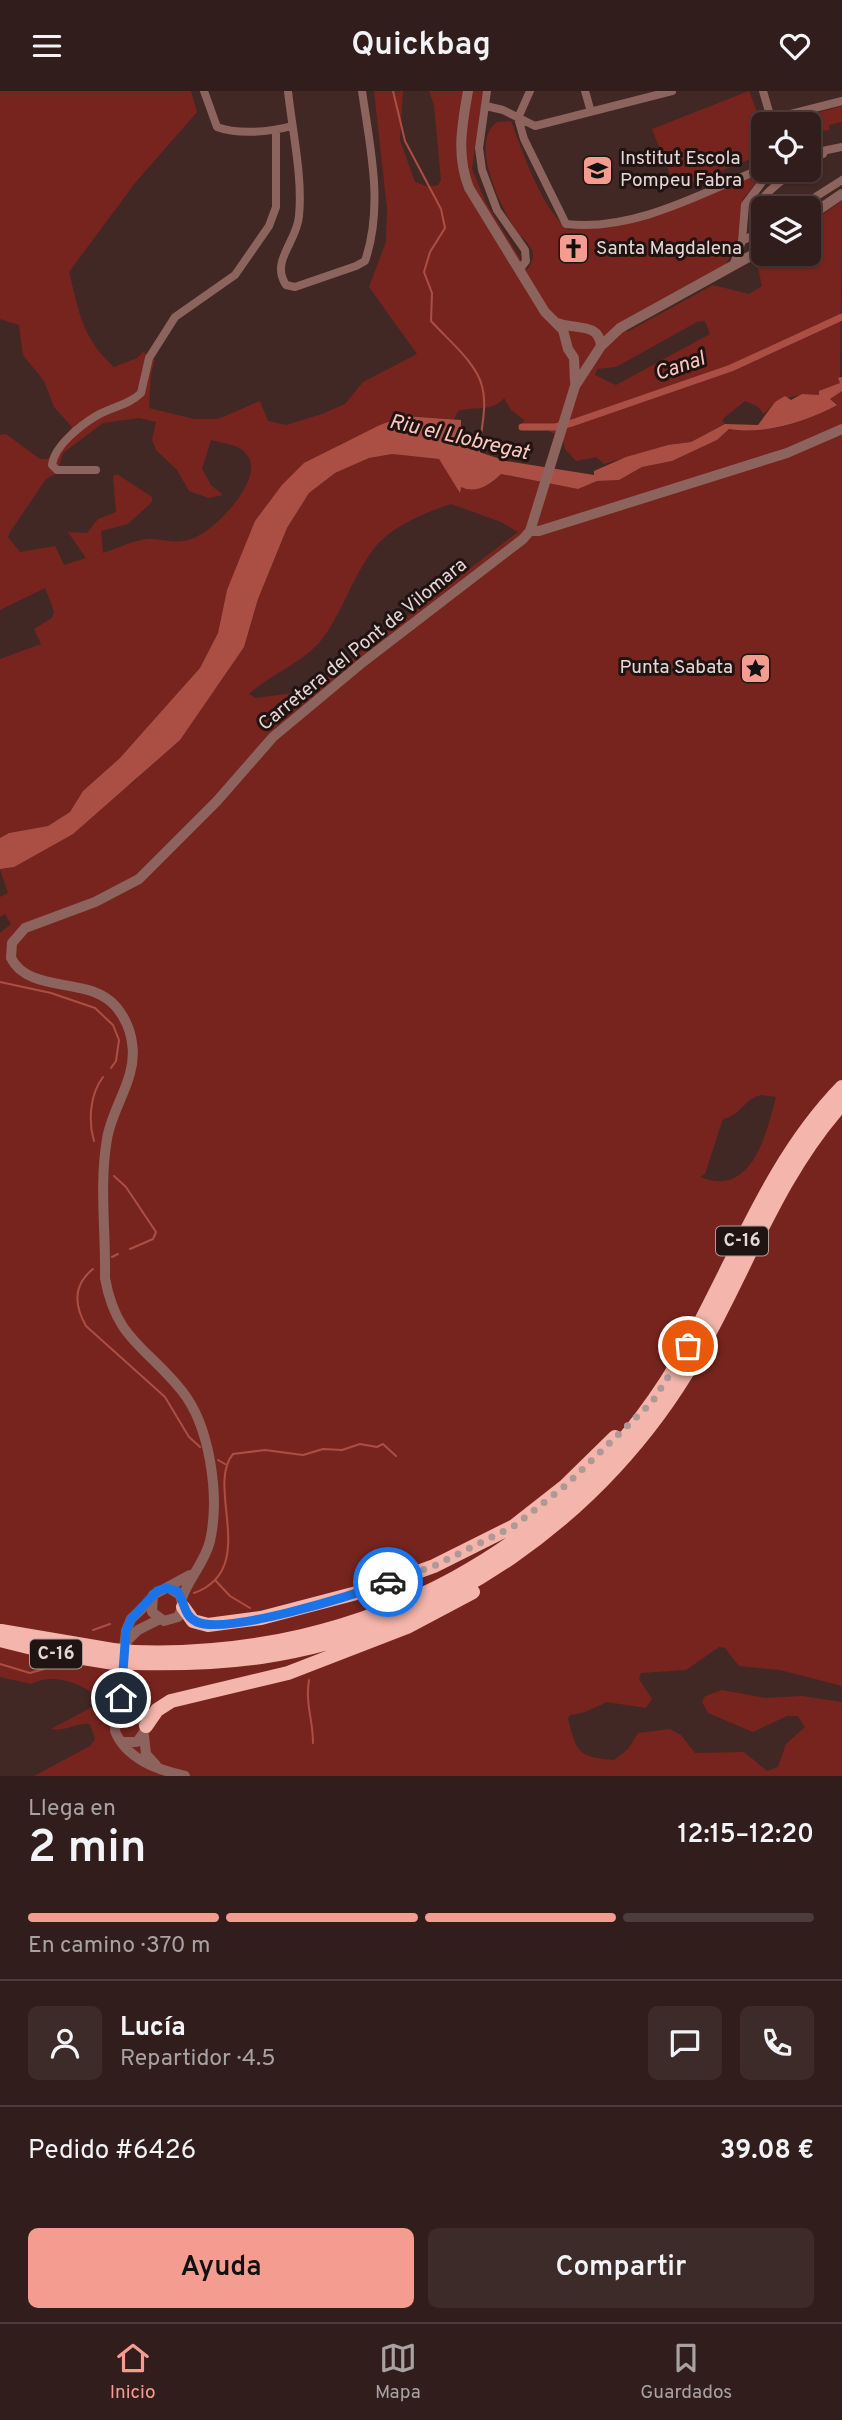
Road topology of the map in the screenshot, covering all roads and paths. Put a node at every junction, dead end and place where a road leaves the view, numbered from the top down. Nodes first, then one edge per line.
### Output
1 (204, 91) edge
2 (288, 91) edge
3 (362, 91) edge
4 (468, 91) edge
5 (487, 91) edge
6 (530, 91) edge
7 (585, 91) edge
8 (668, 91) edge
9 (763, 91) edge
10 (842, 100) edge
11 (486, 106) junction
12 (591, 112) junction
13 (769, 112) edge
14 (804, 112) edge
15 (518, 118) junction
16 (292, 126) junction
17 (276, 130) junction
18 (839, 147) edge
19 (821, 151) edge
20 (821, 156) edge
21 (751, 173) edge
22 (842, 180) edge
23 (762, 182) edge
24 (781, 182) edge
25 (842, 194) edge
26 (765, 196) edge
27 (816, 196) edge
28 (821, 208) edge
29 (751, 236) edge
30 (742, 241) junction
31 (751, 256) joint
32 (732, 269) junction
33 (519, 270) junction
34 (557, 323) junction
35 (579, 328) junction
36 (620, 328) junction
37 (596, 332) junction
38 (568, 340) junction
39 (601, 346) junction
40 (574, 358) junction
41 (590, 361) junction
42 (575, 386) junction
43 (842, 429) edge
44 (96, 470) dead end
45 (531, 528) junction
46 (842, 1087) edge
47 (842, 1104) edge
48 (652, 1402) junction
49 (631, 1451) junction
50 (193, 1574) junction
51 (169, 1588) junction
52 (150, 1601) junction
53 (183, 1603) junction
54 (160, 1619) junction
55 (0, 1631) edge
56 (0, 1640) edge
57 (124, 1654) junction
58 (123, 1679) junction
59 (118, 1718) junction
60 (143, 1726) junction
61 (123, 1742) junction
62 (161, 1770) junction
63 (185, 1776) edge

1 - 17 street
2 - 16 street
3 - 16 street
4 - 33 street
5 - 11 street
6 - 15 street
7 - 12 street
8 - 12 street
9 - 13 street
10 - 14 street
11 - 15 street
11 - 33 street
12 - 15 street
15 - 21 street
16 - 17 street
17 - 44 street
18 - 19 street
18 - 20 street
22 - 27 street
23 - 30 street
24 - 26 street
25 - 28 street
29 - 30 street
30 - 31 street
30 - 32 street
31 - 32 street
32 - 36 street
33 - 34 street
34 - 35 street
34 - 38 street
35 - 37 street
35 - 38 street
36 - 37 street
36 - 39 street
37 - 39 street
38 - 40 street
39 - 41 street
40 - 41 street
40 - 42 street
41 - 42 street
42 - 45 street
43 - 45 street
45 - 50 street, Carretera del Pont de Vilomara
46 - 48 highway, C-16
47 - 49 highway, C-16
48 - 53 highway
48 - 57 highway, C-16
49 - 57 highway, C-16
49 - 60 highway
50 - 51 street
50 - 53 street, Carretera del Pont de Vilomara
51 - 52 street
51 - 53 street
52 - 54 street
52 - 57 street
53 - 54 street
54 - 57 street
55 - 57 highway, C-16
56 - 57 highway, C-16
57 - 58 street
58 - 59 street
58 - 60 street
59 - 60 street
59 - 61 street
60 - 61 street
60 - 62 street
61 - 62 street
62 - 63 street

